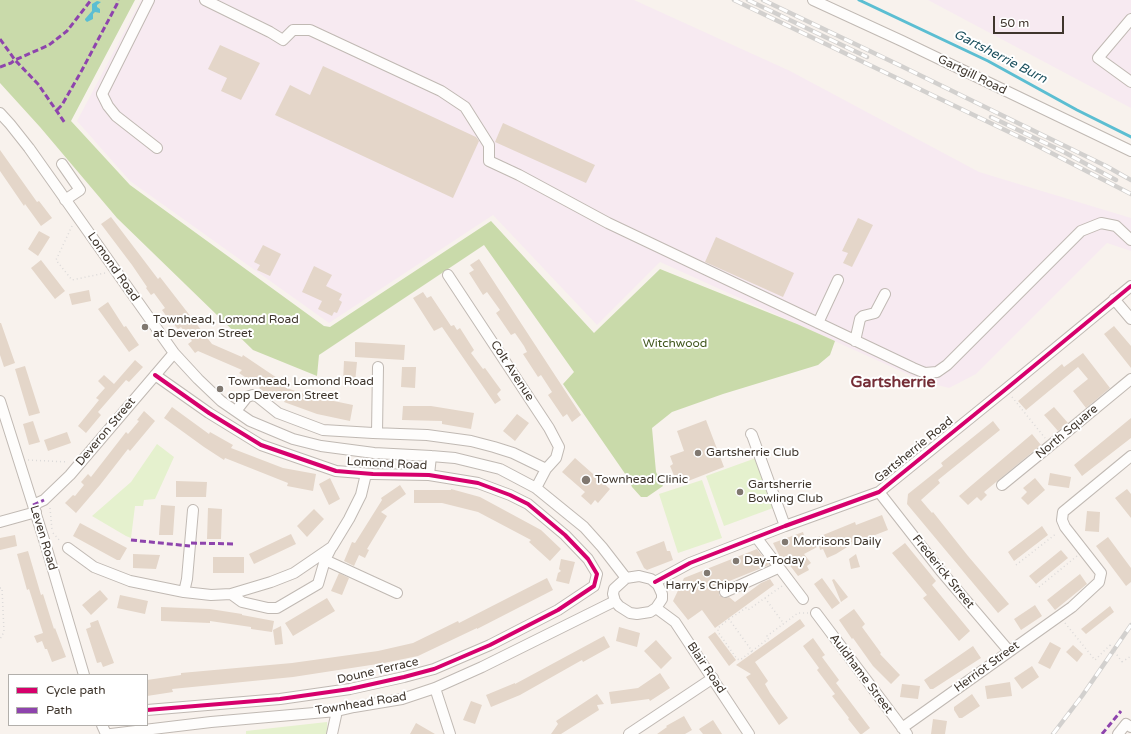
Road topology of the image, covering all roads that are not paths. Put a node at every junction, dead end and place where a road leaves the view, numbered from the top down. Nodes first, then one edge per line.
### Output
1 (149, 0) edge
2 (205, 0) edge
3 (813, 0) edge
4 (1131, 19) edge
5 (1131, 82) edge
6 (0, 113) edge
7 (157, 148) dead end
8 (1131, 151) edge
9 (62, 164) dead end
10 (65, 200) junction
11 (1131, 240) edge
12 (448, 274) dead end
13 (838, 280) dead end
14 (1131, 286) edge
15 (885, 294) dead end
16 (1114, 299) junction
17 (1131, 319) edge
18 (818, 323) junction
19 (855, 341) junction
20 (174, 352) junction
21 (378, 367) dead end
22 (155, 375) junction
23 (1131, 379) edge
24 (0, 401) edge
25 (236, 411) junction
26 (2, 413) edge
27 (377, 433) junction
28 (750, 434) dead end
29 (431, 456) junction
30 (1131, 456) edge
31 (546, 470) junction
32 (366, 474) junction
33 (429, 475) junction
34 (1002, 485) dead end
35 (536, 488) junction
36 (879, 492) junction
37 (35, 509) junction
38 (193, 510) dead end
39 (0, 522) edge
40 (785, 526) junction
41 (756, 537) junction
42 (332, 547) junction
43 (68, 548) road end
44 (325, 560) junction
45 (778, 568) junction
46 (626, 578) junction
47 (655, 582) junction
48 (594, 586) joint
49 (184, 592) junction
50 (725, 592) dead end
51 (397, 593) dead end
52 (231, 594) junction
53 (803, 599) dead end
54 (615, 601) junction
55 (656, 608) junction
56 (816, 613) road end
57 (1008, 651) junction
58 (84, 674) edge
59 (713, 678) junction
60 (435, 688) junction
61 (350, 689) junction
62 (354, 706) junction
63 (148, 710) edge
64 (337, 711) junction
65 (1131, 727) edge
66 (904, 731) edge
67 (111, 734) edge
68 (332, 734) edge
69 (450, 734) edge
70 (629, 734) edge
71 (749, 734) edge
72 (1118, 734) edge

1 - 7 street
2 - 18 street
3 - 8 street, Gartgill Road
4 - 5 street
6 - 10 street, Lomond Road
9 - 10 street
10 - 20 street, Lomond Road
11 - 19 street
12 - 31 street, Colt Avenue
13 - 18 street
14 - 16 street, Gartsherrie Road
15 - 19 street
16 - 17 street
16 - 36 street, Gartsherrie Road
18 - 19 street
20 - 22 street, Deveron Street
20 - 25 street, Lomond Road
21 - 27 street
22 - 32 street, Lomond Road
22 - 37 street, Deveron Street
23 - 34 street, North Square
24 - 26 street, Leven Road
25 - 27 street
25 - 29 street, Lomond Road
26 - 37 street, Leven Road
27 - 31 street
28 - 40 street
29 - 33 street, Lomond Road
29 - 35 street, Lomond Road
30 - 57 street, Herriot Street
31 - 35 street
32 - 33 street, Lomond Road
32 - 42 street
33 - 48 street, Lomond Road
35 - 46 street, Lomond Road
36 - 40 street, Gartsherrie Road
36 - 57 street, Frederick Street
37 - 39 street, Deveron Street
37 - 58 street, Leven Road
38 - 49 street
40 - 41 street, Gartsherrie Road
41 - 45 street
41 - 47 street, Gartsherrie Road
42 - 44 street
42 - 52 street
43 - 49 street
44 - 51 street
44 - 52 street
45 - 50 street
45 - 53 street
46 - 47 street
46 - 54 street
47 - 55 street
48 - 61 street, Doune Terrace
49 - 52 street
54 - 55 street
54 - 60 street, Townhead Road
55 - 59 street, Blair Road
56 - 66 street, Auldhame Street
57 - 66 street, Herriot Street
59 - 70 street
59 - 71 street, Blair Road
60 - 62 street, Townhead Road
60 - 69 street
61 - 62 street, Doune Terrace
61 - 63 street, Doune Terrace
62 - 64 street, Townhead Road
64 - 67 street, Townhead Road
64 - 68 street
65 - 72 street

